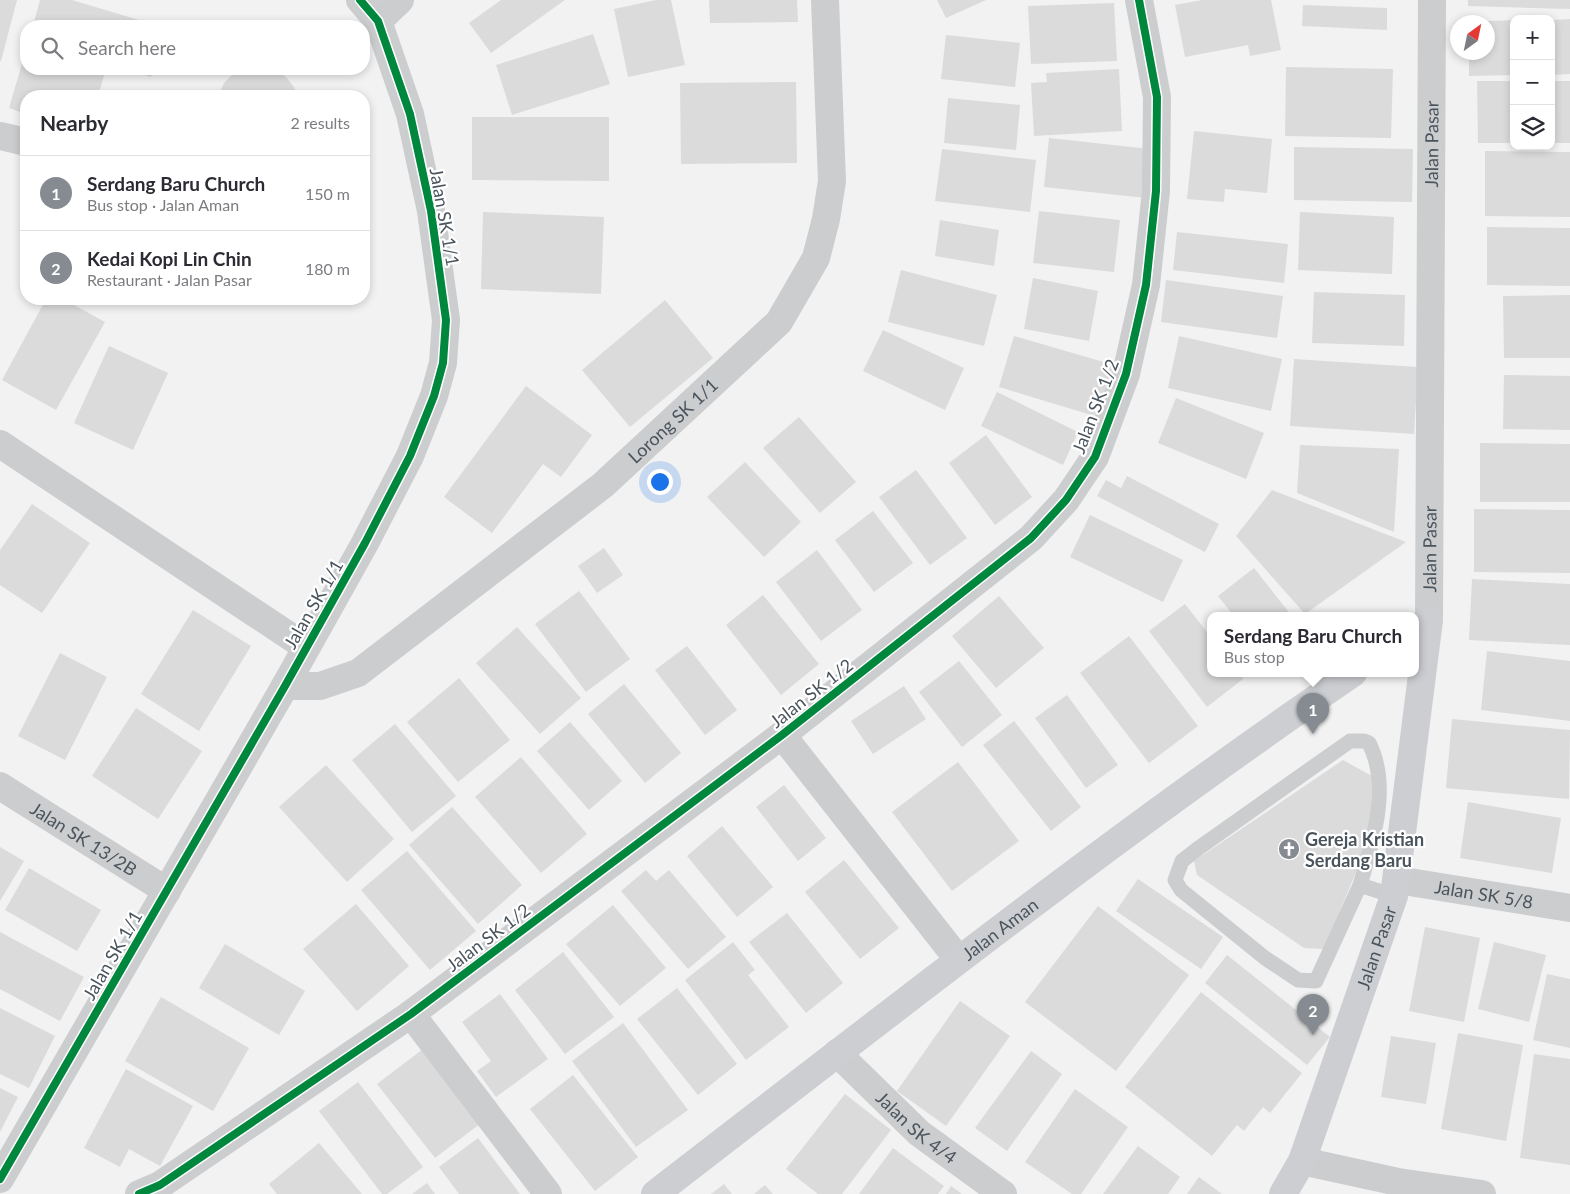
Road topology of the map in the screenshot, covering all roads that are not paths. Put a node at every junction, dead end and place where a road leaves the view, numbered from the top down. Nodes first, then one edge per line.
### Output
1 (360, 0) edge
2 (400, 0) edge
3 (825, 0) edge
4 (1139, 0) edge
5 (1432, 0) edge
6 (378, 21) junction
7 (0, 136) edge
8 (20, 141) edge
9 (0, 444) edge
10 (1422, 625) edge
11 (306, 647) junction
12 (1419, 654) edge
13 (1347, 677) edge
14 (1417, 677) edge
15 (285, 686) junction
16 (782, 735) junction
17 (0, 786) edge
18 (1360, 885) junction
19 (1395, 888) junction
20 (167, 891) junction
21 (1570, 908) edge
22 (958, 959) junction
23 (411, 1014) junction
24 (837, 1053) junction
25 (1302, 1161) junction
26 (0, 1178) edge
27 (139, 1194) edge
28 (548, 1194) edge
29 (655, 1194) edge
30 (1003, 1194) edge
31 (1283, 1194) edge
32 (1482, 1194) edge

1 - 6 street, Jalan SK 1/1
2 - 6 street
3 - 15 street, Lorong SK 1/1
4 - 16 street, Jalan SK 1/2
5 - 10 street, Jalan Pasar
6 - 11 street, Jalan SK 1/1
7 - 8 street
9 - 11 street, Jalan SK 1/1
10 - 12 street, Jalan Pasar
11 - 15 street, Jalan SK 1/1
13 - 22 street, Jalan Aman
14 - 19 street, Jalan Pasar
15 - 20 street, Jalan SK 1/1
16 - 22 street
16 - 23 street, Jalan SK 1/2
17 - 20 street, Jalan SK 13/2B
18 - 18 lane
18 - 19 lane
19 - 21 street, Jalan SK 5/8
19 - 25 street, Jalan Pasar
20 - 26 street, Jalan SK 1/1
22 - 24 street, Jalan Aman
23 - 27 street, Jalan SK 1/2
23 - 28 street
24 - 29 street, Jalan Aman
24 - 30 street, Jalan SK 4/4
25 - 31 street, Jalan Pasar
25 - 32 street

